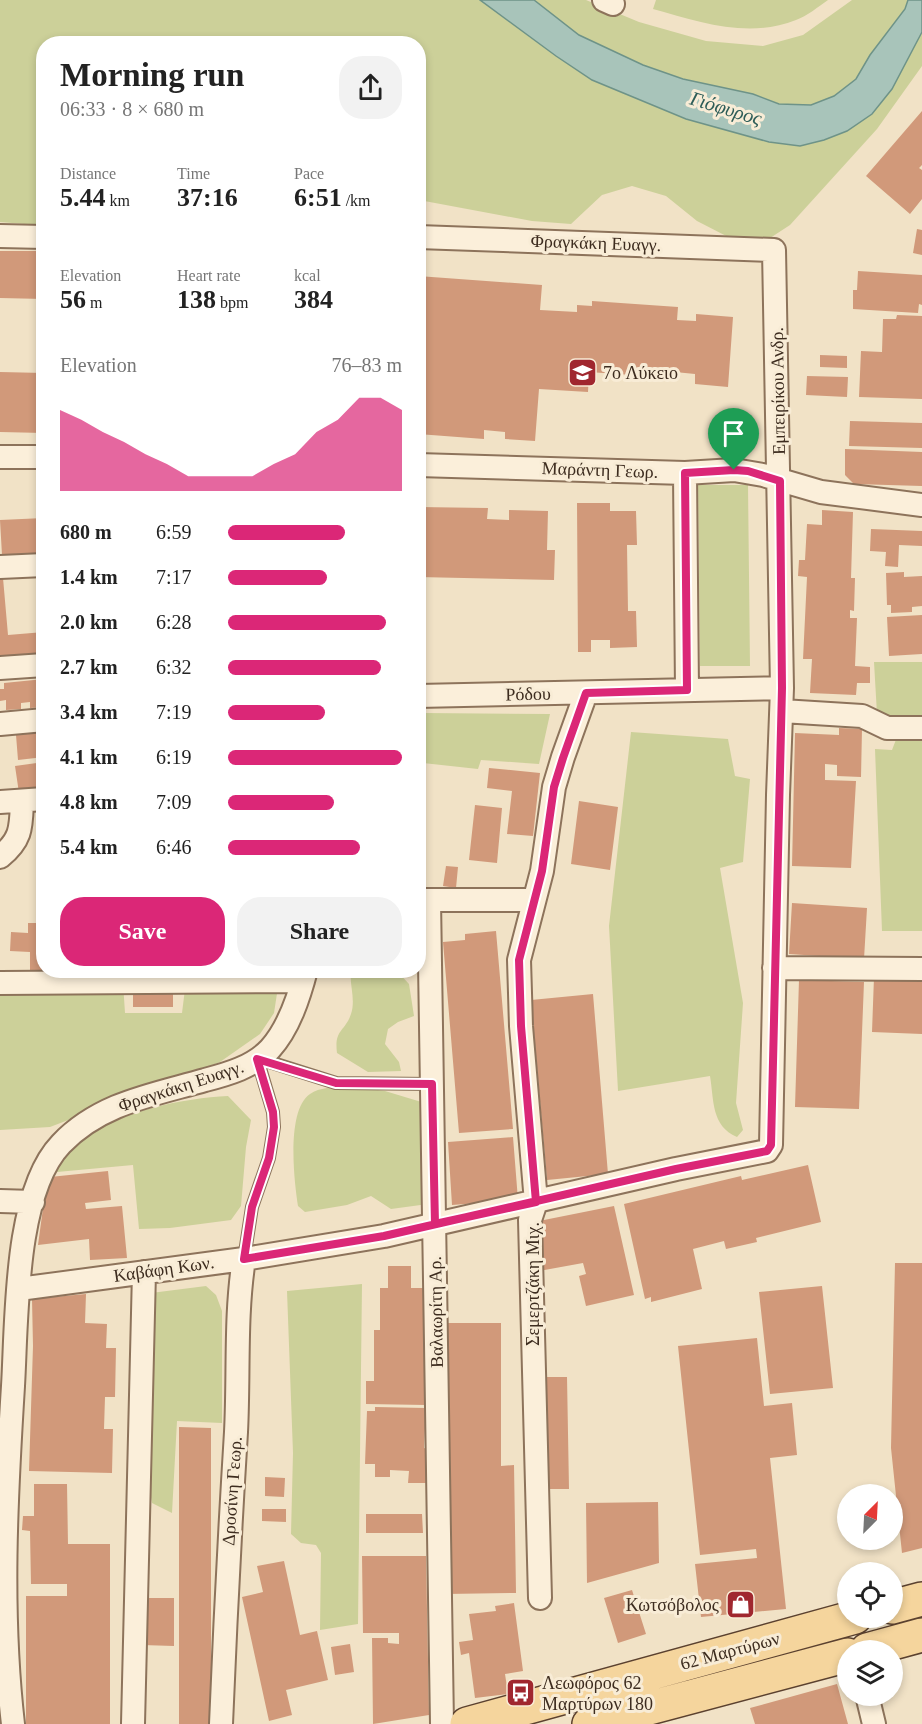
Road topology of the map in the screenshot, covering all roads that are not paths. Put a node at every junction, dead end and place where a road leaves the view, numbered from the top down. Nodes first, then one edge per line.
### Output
1 (0, 236) edge
2 (36, 237) edge
3 (426, 237) edge
4 (774, 250) joint
5 (0, 457) edge
6 (36, 457) edge
7 (426, 465) edge
8 (685, 473) junction
9 (780, 481) junction
10 (922, 505) edge
11 (36, 565) edge
12 (0, 567) edge
13 (36, 665) edge
14 (0, 668) edge
15 (782, 688) junction
16 (687, 690) junction
17 (586, 693) junction
18 (426, 696) edge
19 (782, 711) junction
20 (36, 721) edge
21 (0, 724) edge
22 (922, 728) edge
23 (22, 801) edge
24 (0, 857) edge
25 (426, 900) edge
26 (534, 900) junction
27 (426, 946) edge
28 (774, 968) junction
29 (922, 969) edge
30 (217, 978) edge
31 (303, 978) edge
32 (0, 983) edge
33 (257, 1059) junction
34 (432, 1084) junction
35 (767, 1151) joint
36 (0, 1201) edge
37 (33, 1202) junction
38 (536, 1202) junction
39 (435, 1224) junction
40 (244, 1259) junction
41 (144, 1272) junction
42 (19, 1289) junction
43 (3, 1492) edge
44 (2, 1590) edge
45 (540, 1598) dead end
46 (922, 1599) edge
47 (903, 1604) edge
48 (837, 1622) edge
49 (922, 1635) edge
50 (903, 1640) edge
51 (837, 1658) edge
52 (870, 1706) edge
53 (13, 1724) edge
54 (133, 1724) edge
55 (221, 1724) edge
56 (442, 1724) edge
57 (467, 1724) edge
58 (589, 1724) edge
59 (874, 1724) edge

1 - 2 street
3 - 4 street, Φραγκάκη Ευαγγ.
4 - 9 street, Εμπειρίκου Ανδρ.
5 - 6 street
7 - 8 street, Μαράντη Γεωρ.
8 - 9 street, Μαράντη Γεωρ.
8 - 16 street
9 - 10 street, Μαράντη Γεωρ.
9 - 15 street, Εμπειρίκου Ανδρ.
11 - 12 street
13 - 14 street
15 - 16 street, Ρόδου
15 - 19 street, Εμπειρίκου Ανδρ.
16 - 17 street, Ρόδου
17 - 18 street, Ρόδου
17 - 26 street, Σεμερτζάκη Μιχ.
19 - 22 street
19 - 28 street, Εμπειρίκου Ανδρ.
20 - 21 street
23 - 24 street
25 - 26 street
26 - 38 street, Σεμερτζάκη Μιχ.
27 - 34 street, Βαλαωρίτη Αρ.
28 - 29 street
28 - 35 street, Εμπειρίκου Ανδρ.
30 - 32 street
31 - 33 street, Φραγκάκη Ευαγγ.
33 - 34 lane
33 - 37 street, Φραγκάκη Ευαγγ.
33 - 40 lane
34 - 39 street, Βαλαωρίτη Αρ.
35 - 38 street, Καβάφη Κων.
36 - 37 street
37 - 42 street, Φραγκάκη Ευαγγ.
38 - 39 street, Καβάφη Κων.
38 - 45 street, Σεμερτζάκη Μιχ.
39 - 40 street, Καβάφη Κων.
39 - 56 street, Βαλαωρίτη Αρ.
40 - 41 street, Καβάφη Κων.
40 - 55 street, Δροσίνη Γεωρ.
41 - 42 street, Καβάφη Κων.
41 - 54 street
42 - 43 street, Φραγκάκη Ευαγγ.
43 - 44 street, Φραγκάκη Ευαγγ.
44 - 53 street, Φραγκάκη Ευαγγ.
46 - 47 main road
48 - 57 main road, 62 Μαρτύρων
49 - 50 main road
51 - 58 main road, 62 Μαρτύρων
52 - 59 street

